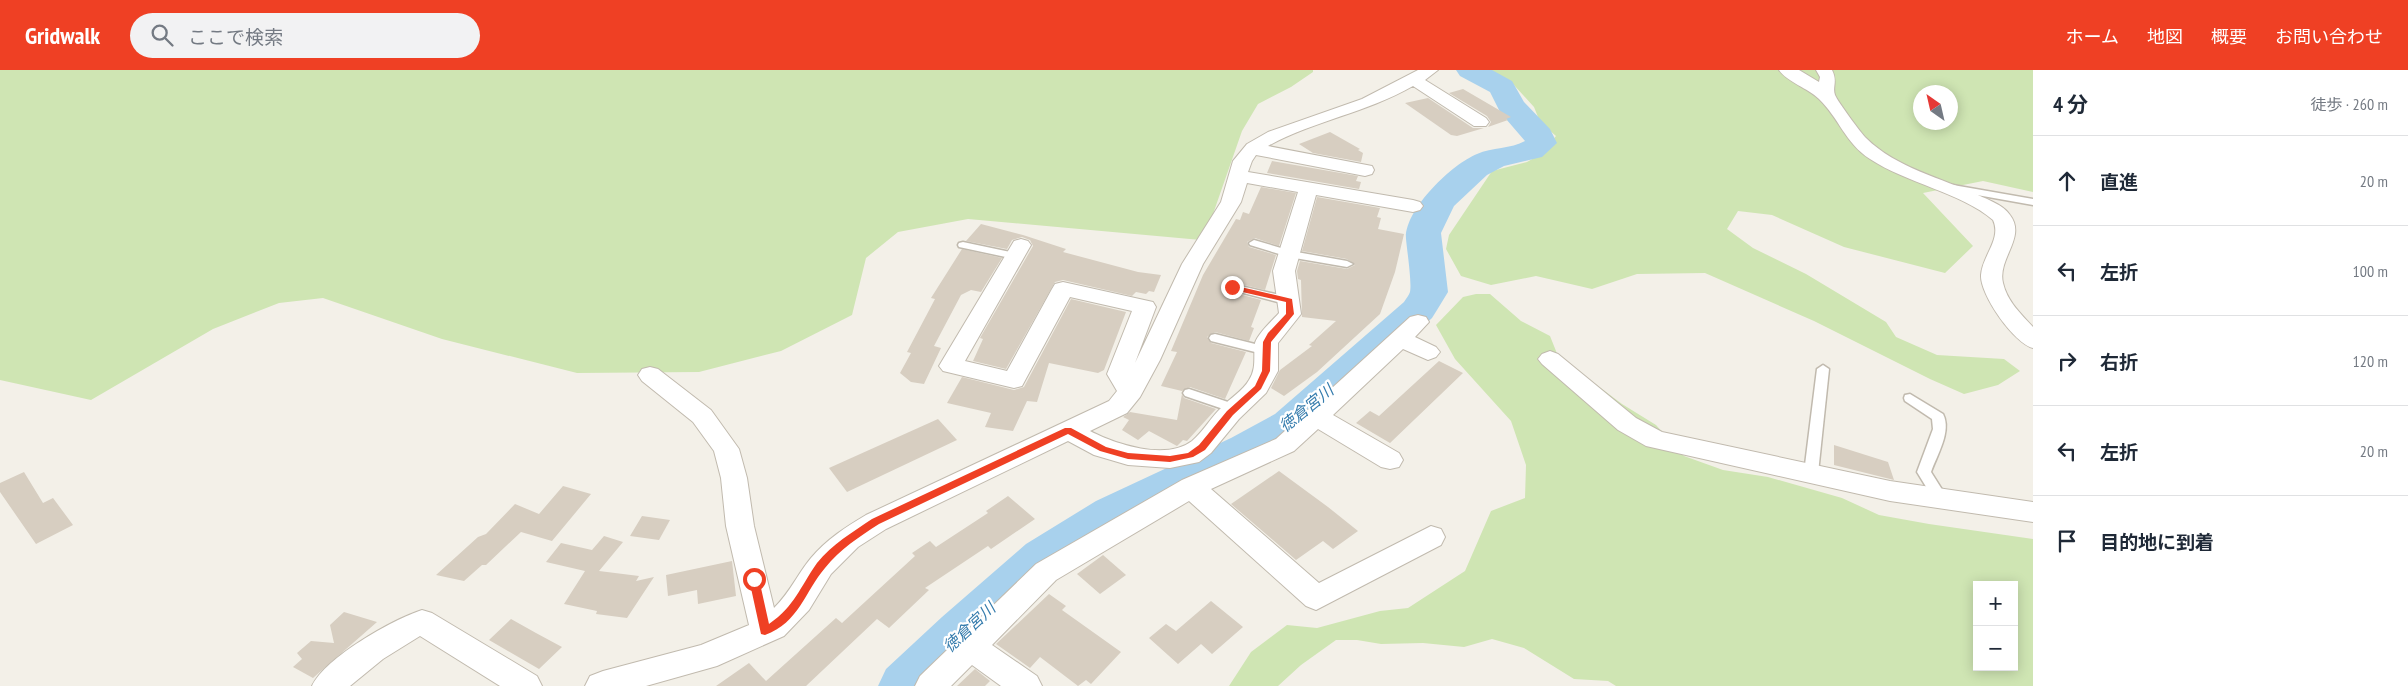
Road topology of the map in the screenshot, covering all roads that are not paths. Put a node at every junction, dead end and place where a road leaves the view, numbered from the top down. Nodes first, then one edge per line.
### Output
1 (1787, 70) edge
2 (1824, 70) edge
3 (1422, 74) edge
4 (1826, 96) junction
5 (1480, 122) dead end
6 (1252, 149) junction
7 (1364, 170) dead end
8 (1239, 176) junction
9 (1941, 186) junction
10 (1308, 188) junction
11 (2033, 202) edge
12 (1413, 206) dead end
13 (1254, 243) dead end
14 (963, 245) dead end
15 (1018, 250) joint
16 (1289, 254) junction
17 (1347, 264) dead end
18 (1232, 287) dead end
19 (1289, 301) junction
20 (1215, 338) dead end
21 (2033, 341) edge
22 (1267, 351) junction
23 (1428, 352) dead end
24 (1550, 359) dead end
25 (1823, 369) dead end
26 (650, 374) dead end
27 (1132, 391) junction
28 (1189, 393) dead end
29 (1910, 398) dead end
30 (1234, 409) junction
31 (1317, 417) junction
32 (1068, 430) junction
33 (1390, 460) dead end
34 (1811, 473) junction
35 (1191, 488) junction
36 (1941, 500) junction
37 (2033, 512) edge
38 (1431, 537) dead end
39 (765, 631) junction
40 (970, 647) junction
41 (328, 686) edge
42 (526, 686) edge
43 (601, 686) edge
44 (932, 686) edge
45 (1026, 686) edge

1 - 4 street
2 - 4 street
3 - 5 street
3 - 6 street
4 - 9 street
6 - 7 street
6 - 8 street
8 - 10 street
8 - 27 street
9 - 11 lane
9 - 21 street
10 - 12 street
10 - 16 street
13 - 16 lane
14 - 15 lane
15 - 27 street
16 - 17 lane
16 - 19 street
18 - 19 lane
19 - 22 street
20 - 22 lane
22 - 30 street
23 - 31 street
24 - 34 street
25 - 34 lane
26 - 39 street
27 - 32 street
28 - 30 lane
29 - 36 lane
30 - 32 street
31 - 33 street
31 - 35 street
32 - 39 street
34 - 36 street
35 - 38 street
35 - 40 street
36 - 37 street
39 - 43 street
40 - 44 street
40 - 45 street
41 - 42 street

